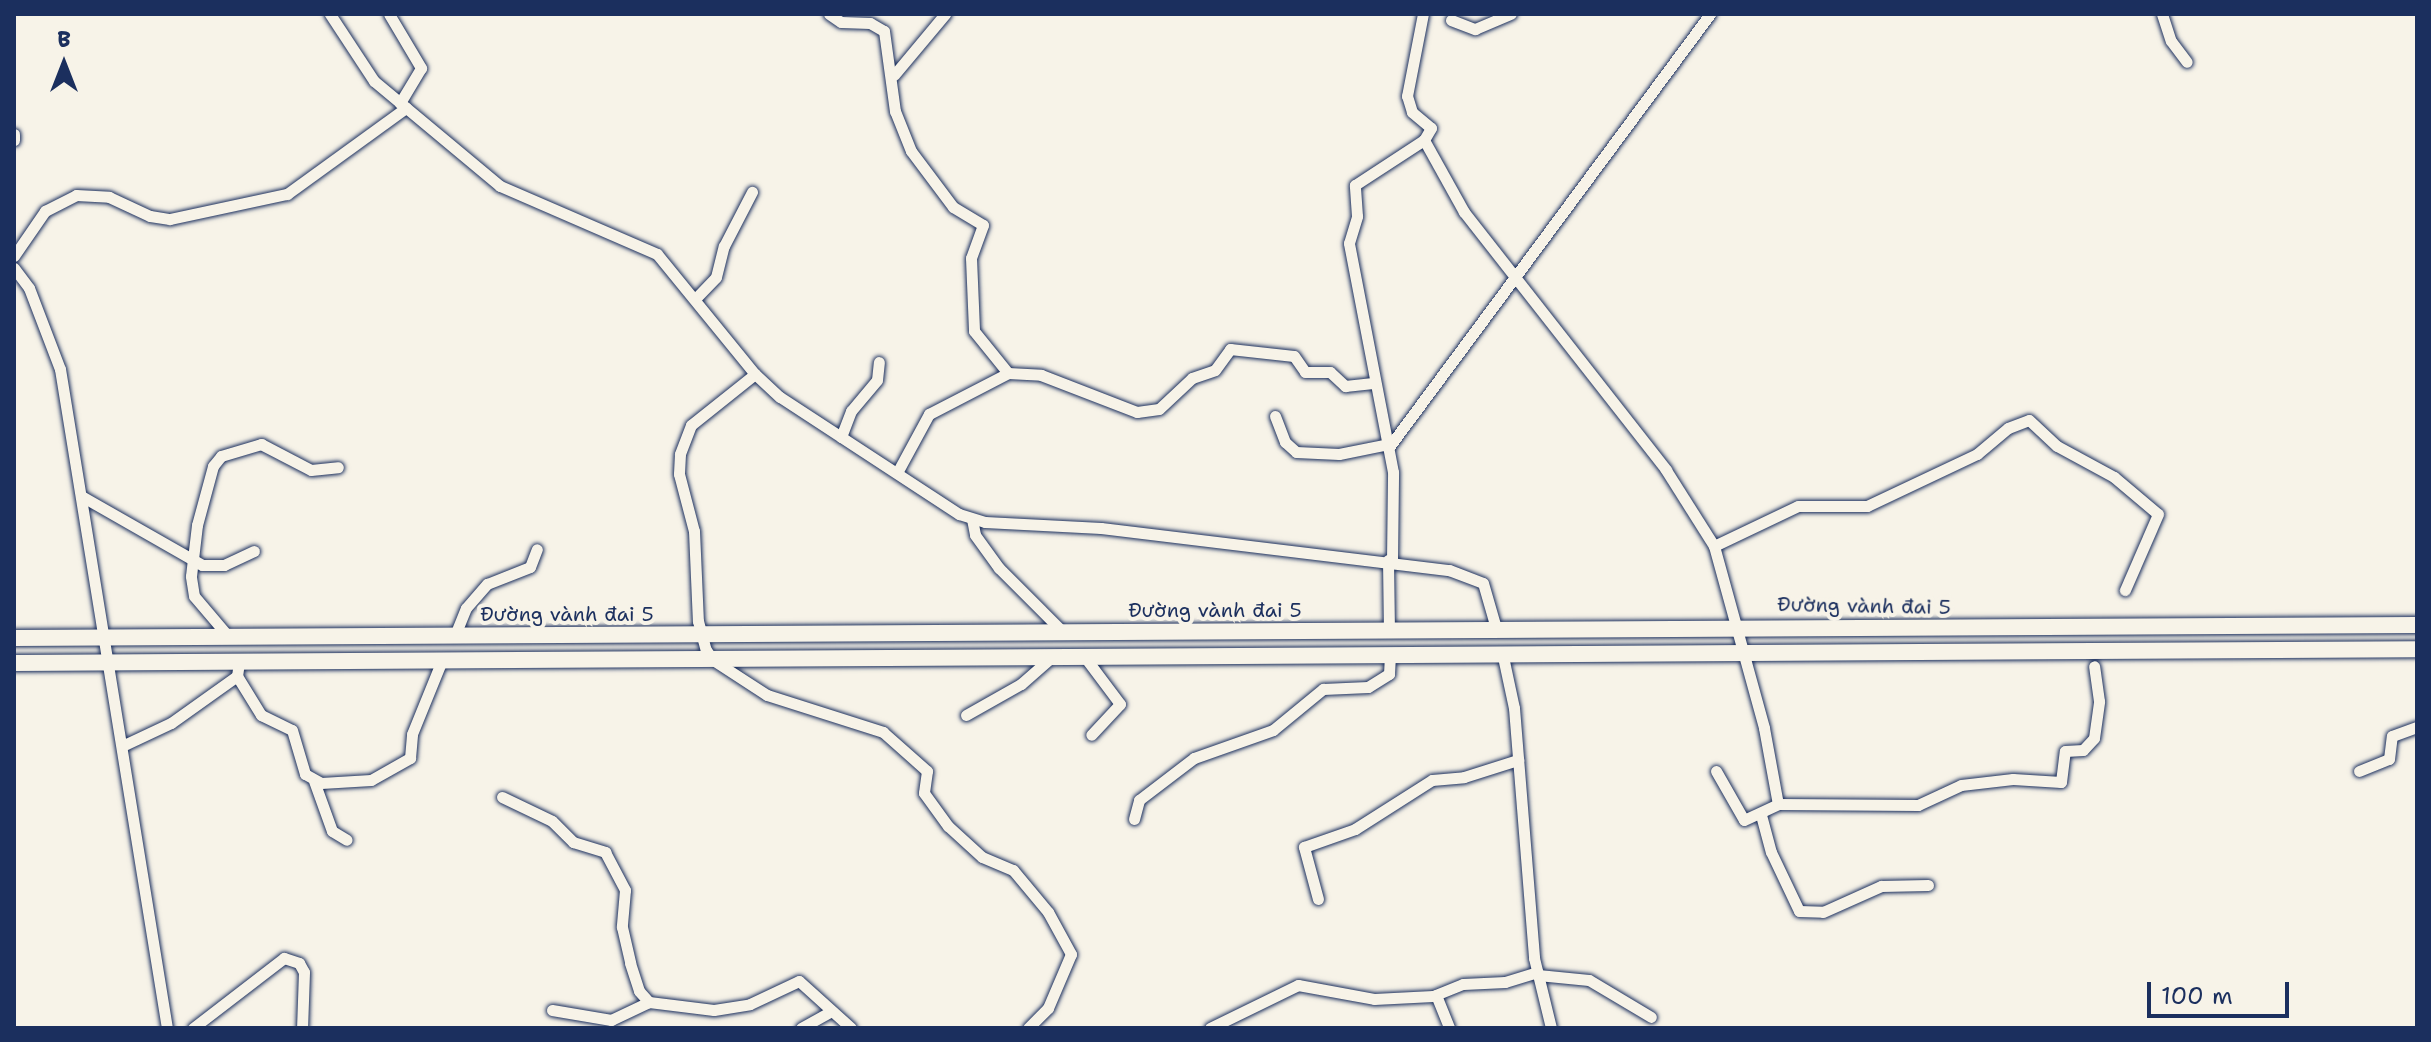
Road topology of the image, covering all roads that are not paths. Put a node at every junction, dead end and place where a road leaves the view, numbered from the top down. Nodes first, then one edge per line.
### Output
1 (330, 14) edge
2 (389, 14) edge
3 (829, 14) edge
4 (945, 14) edge
5 (1423, 14) edge
6 (1511, 14) edge
7 (1710, 14) edge
8 (2162, 14) edge
9 (1451, 20) dead end
10 (2187, 62) dead end
11 (894, 75) junction
12 (403, 105) junction
13 (14, 134) edge
14 (14, 140) edge
15 (1424, 140) junction
16 (752, 192) dead end
17 (14, 256) edge
18 (14, 268) edge
19 (1513, 281) junction
20 (695, 299) junction
21 (879, 362) dead end
22 (1008, 373) junction
23 (755, 374) junction
24 (1373, 383) junction
25 (1275, 416) dead end
26 (841, 437) junction
27 (1389, 445) junction
28 (338, 467) dead end
29 (898, 471) junction
30 (83, 497) junction
31 (972, 519) junction
32 (1714, 546) junction
33 (537, 549) dead end
34 (254, 551) dead end
35 (193, 559) junction
36 (1390, 560) junction
37 (2125, 590) dead end
38 (1737, 624) junction
39 (2417, 625) edge
40 (1496, 628) junction
41 (1389, 629) junction
42 (2125, 629) junction
43 (1062, 631) junction
44 (701, 633) junction
45 (455, 635) junction
46 (228, 636) junction
47 (106, 637) junction
48 (14, 638) edge
49 (1744, 649) junction
50 (2124, 649) junction
51 (2417, 649) edge
52 (1502, 652) junction
53 (1390, 653) junction
54 (1084, 655) junction
55 (1053, 656) junction
56 (711, 658) junction
57 (442, 660) junction
58 (14, 663) edge
59 (110, 663) junction
60 (2094, 666) dead end
61 (238, 669) junction
62 (966, 715) dead end
63 (2417, 727) edge
64 (1091, 735) dead end
65 (122, 746) junction
66 (1518, 760) junction
67 (1716, 771) dead end
68 (2359, 771) dead end
69 (314, 781) junction
70 (502, 797) dead end
71 (1778, 804) junction
72 (1761, 815) junction
73 (1134, 819) dead end
74 (347, 840) dead end
75 (1928, 885) dead end
76 (1318, 899) dead end
77 (1537, 974) junction
78 (1436, 995) junction
79 (649, 1002) junction
80 (552, 1010) dead end
81 (832, 1011) junction
82 (1651, 1017) dead end
83 (167, 1028) edge
84 (193, 1028) edge
85 (302, 1028) edge
86 (801, 1028) edge
87 (851, 1028) edge
88 (1028, 1028) edge
89 (1210, 1028) edge
90 (1449, 1028) edge
91 (1551, 1028) edge

1 - 12 street
2 - 12 street
3 - 11 street
4 - 11 street
5 - 15 street
6 - 9 street
7 - 19 street
8 - 10 street
11 - 22 street
12 - 17 street
12 - 20 street
13 - 14 street
15 - 19 street
15 - 24 street
16 - 20 street
18 - 30 street
19 - 27 street
19 - 32 street
20 - 23 street
21 - 26 street
22 - 24 street
22 - 29 street
23 - 26 street
23 - 44 street
24 - 27 street
25 - 27 street
26 - 29 street
27 - 36 street
28 - 35 street
29 - 31 street
30 - 35 street
30 - 47 street
31 - 36 street
31 - 43 street
32 - 37 street
32 - 38 street
33 - 45 street
34 - 35 street
35 - 46 street
36 - 40 street
36 - 41 street
38 - 40 main road, Đường vành đai 5
38 - 42 main road, Đường vành đai 5
38 - 49 street
39 - 42 main road, Đường vành đai 5
40 - 41 main road, Đường vành đai 5
41 - 43 main road, Đường vành đai 5
42 - 50 main road
43 - 44 main road, Đường vành đai 5
44 - 45 main road, Đường vành đai 5
44 - 56 street
45 - 46 main road, Đường vành đai 5
46 - 47 main road, Đường vành đai 5
47 - 48 main road, Đường vành đai 5
47 - 59 street
49 - 50 main road, Đường vành đai 5
49 - 52 main road, Đường vành đai 5
49 - 71 street
50 - 51 main road, Đường vành đai 5
52 - 53 main road, Đường vành đai 5
52 - 66 street
53 - 54 main road, Đường vành đai 5
53 - 73 street
54 - 55 main road, Đường vành đai 5
54 - 64 street
55 - 56 main road
55 - 62 street
56 - 57 main road
56 - 88 street
57 - 61 main road
57 - 69 street
58 - 59 main road
59 - 61 main road
59 - 65 street
60 - 71 street
61 - 65 street
61 - 69 street
63 - 68 street
65 - 83 street
66 - 76 street
66 - 77 street
67 - 72 street
69 - 74 street
70 - 79 street
71 - 72 street
72 - 75 street
77 - 78 street
77 - 82 street
77 - 91 street
78 - 89 street
78 - 90 street
79 - 80 street
79 - 81 street
81 - 86 street
81 - 87 street
84 - 85 street

